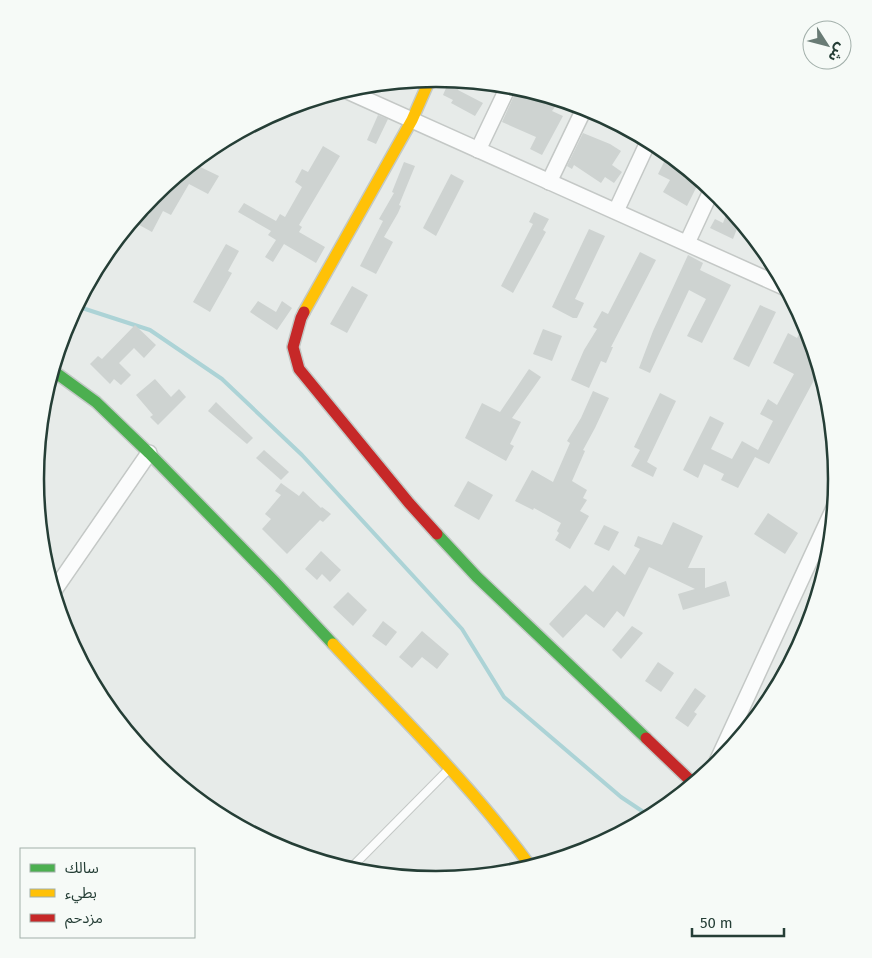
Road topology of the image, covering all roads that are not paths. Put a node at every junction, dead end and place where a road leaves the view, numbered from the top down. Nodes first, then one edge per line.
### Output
1 (426, 87) edge
2 (505, 93) edge
3 (355, 95) edge
4 (581, 115) edge
5 (412, 120) junction
6 (645, 148) edge
7 (478, 150) junction
8 (549, 182) junction
9 (708, 197) edge
10 (616, 211) junction
11 (687, 243) junction
12 (776, 284) edge
13 (58, 374) edge
14 (149, 453) junction
15 (825, 527) edge
16 (58, 585) edge
17 (725, 744) edge
18 (449, 769) junction
19 (689, 779) edge
20 (526, 861) edge
21 (356, 863) edge

1 - 5 street
2 - 7 street
3 - 5 street
4 - 8 street
5 - 7 street
5 - 19 street
6 - 10 street
7 - 8 street
8 - 10 street
9 - 11 street
10 - 11 street
11 - 12 street
13 - 14 street
14 - 16 street
14 - 18 street
15 - 17 street
18 - 20 street
18 - 21 lane

